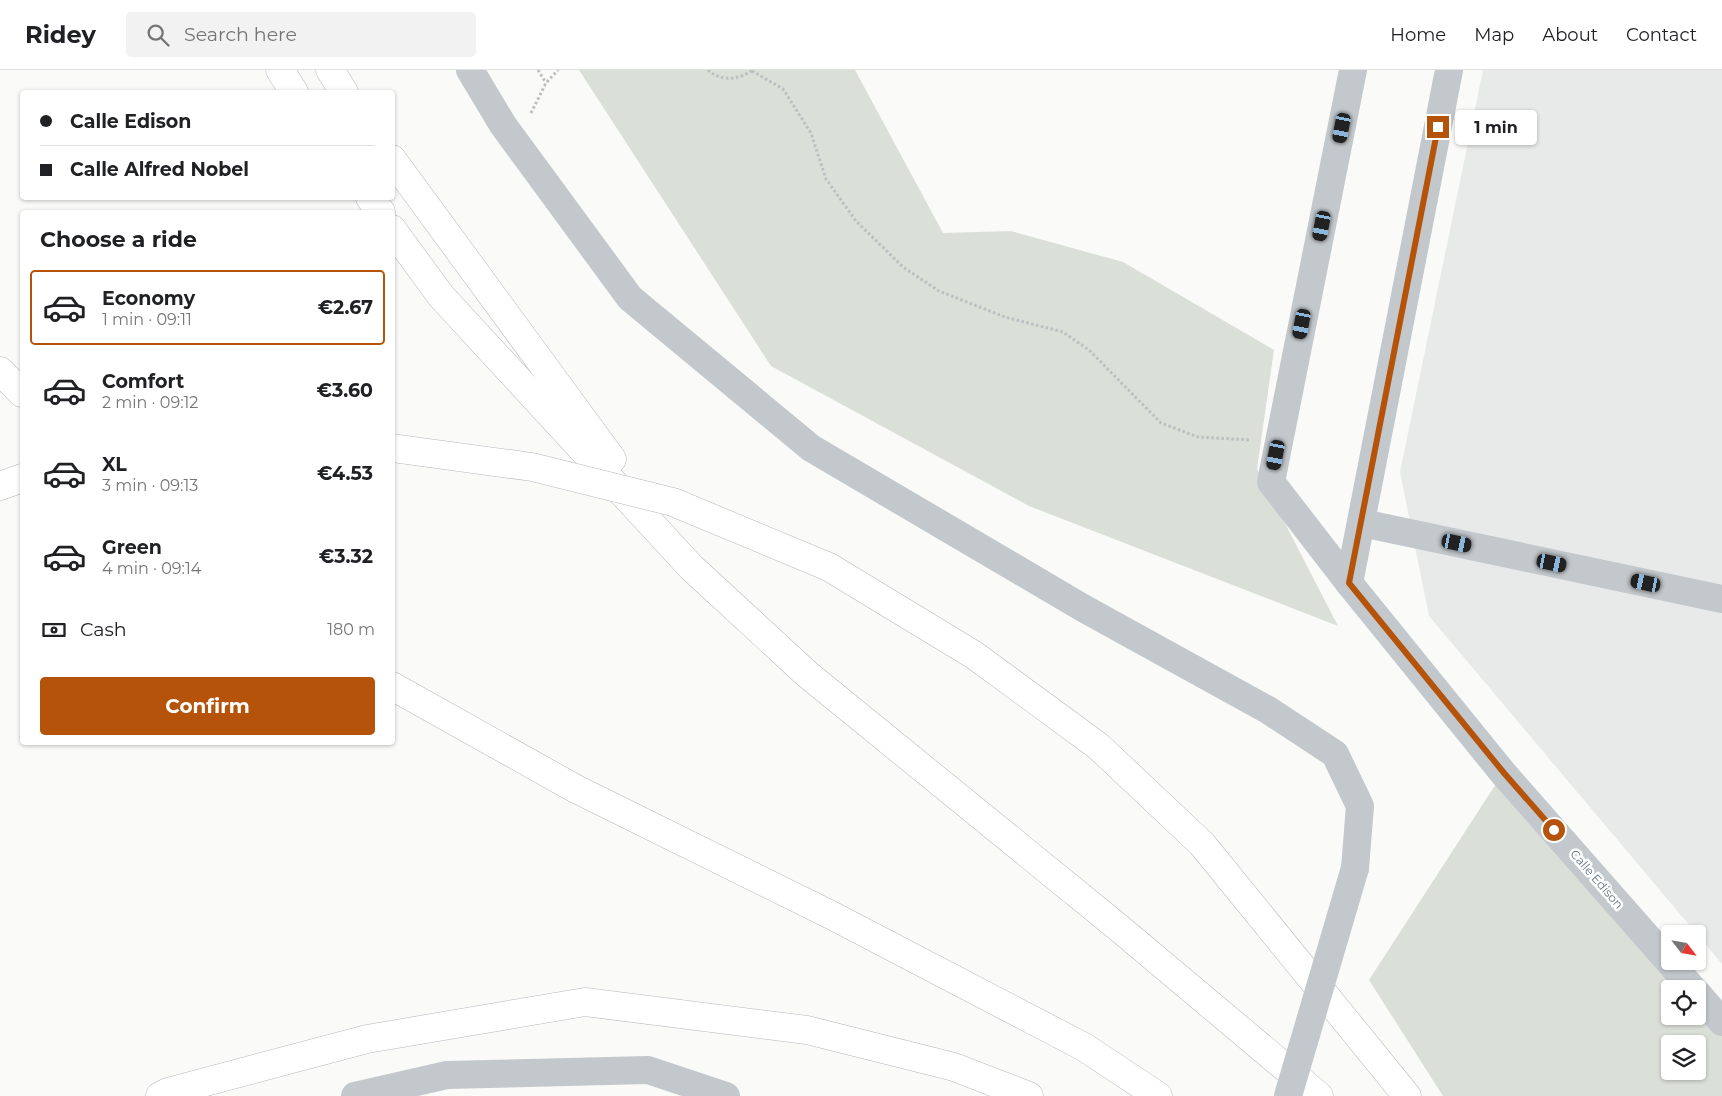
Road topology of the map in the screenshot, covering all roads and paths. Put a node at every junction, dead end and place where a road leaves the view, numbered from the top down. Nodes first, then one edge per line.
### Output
1 (280, 70) edge
2 (330, 70) edge
3 (470, 70) edge
4 (538, 70) edge
5 (558, 70) edge
6 (708, 70) edge
7 (1353, 70) edge
8 (1449, 70) edge
9 (753, 71) edge
10 (546, 83) junction
11 (293, 90) edge
12 (343, 90) edge
13 (515, 141) junction
14 (395, 163) edge
15 (372, 200) edge
16 (379, 210) edge
17 (395, 233) edge
18 (0, 371) edge
19 (20, 391) edge
20 (1279, 441) junction
21 (395, 448) edge
22 (20, 479) edge
23 (0, 486) edge
24 (1362, 522) junction
25 (691, 567) junction
26 (1349, 583) junction
27 (1722, 599) edge
28 (395, 688) edge
29 (1684, 980) edge
30 (1706, 1003) edge
31 (1722, 1022) edge
32 (160, 1096) edge
33 (354, 1096) edge
34 (726, 1096) edge
35 (1029, 1096) edge
36 (1158, 1096) edge
37 (1288, 1096) edge
38 (1319, 1096) edge
39 (1407, 1096) edge

1 - 11 highway
2 - 12 highway
3 - 13 street
4 - 10 path
5 - 10 path
6 - 9 path
7 - 20 street, Calle Edison
8 - 24 street
9 - 20 path
10 - 13 path
13 - 37 street, bridge
14 - 25 highway
15 - 16 highway
17 - 25 highway
18 - 19 highway
20 - 26 street, Calle Edison
21 - 39 highway, bridge
22 - 23 highway
24 - 26 street
24 - 27 street
25 - 38 highway
26 - 29 street, Calle Edison
28 - 36 highway
30 - 31 street
32 - 35 highway
33 - 34 street

